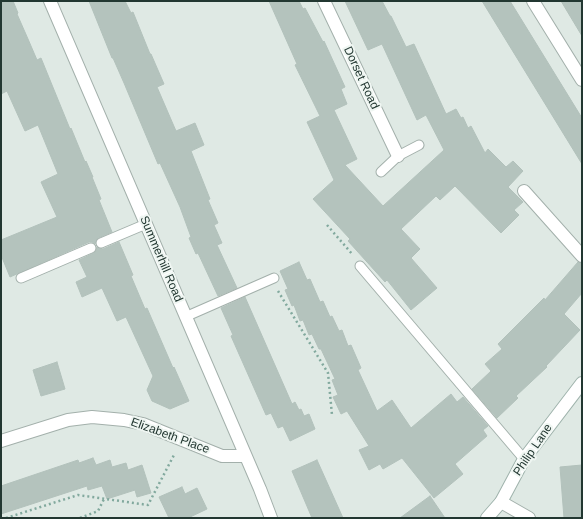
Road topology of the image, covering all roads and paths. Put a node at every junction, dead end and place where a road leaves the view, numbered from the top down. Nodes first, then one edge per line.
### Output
1 (50, 1) edge
2 (324, 1) edge
3 (533, 1) edge
4 (582, 80) edge
5 (419, 145) dead end
6 (398, 156) junction
7 (381, 172) dead end
8 (524, 192) dead end
9 (146, 224) junction
10 (327, 225) dead end
11 (101, 243) dead end
12 (91, 248) dead end
13 (582, 256) edge
14 (360, 266) joint
15 (21, 278) dead end
16 (272, 279) joint
17 (185, 317) junction
18 (582, 383) edge
19 (332, 415) dead end
20 (182, 440) junction
21 (1, 441) edge
22 (245, 456) junction
23 (524, 459) junction
24 (104, 499) junction
25 (501, 502) junction
26 (6, 518) edge
27 (80, 518) edge
28 (271, 518) edge
29 (487, 518) edge
30 (529, 518) edge

1 - 9 street, Summerhill Road
2 - 6 street, Dorset Road
3 - 4 street
5 - 6 lane
6 - 7 lane
8 - 13 street
9 - 11 lane
9 - 17 street, Summerhill Road
10 - 14 path
12 - 15 lane
14 - 23 lane
16 - 17 lane
16 - 19 path
17 - 22 street, Summerhill Road
18 - 23 street, Philip Lane
20 - 21 street, Elizabeth Place
20 - 22 street, Elizabeth Place
20 - 24 path
22 - 28 street, Summerhill Road
23 - 25 street, Philip Lane
24 - 26 path
24 - 27 path
25 - 29 street, Philip Lane
25 - 30 street

